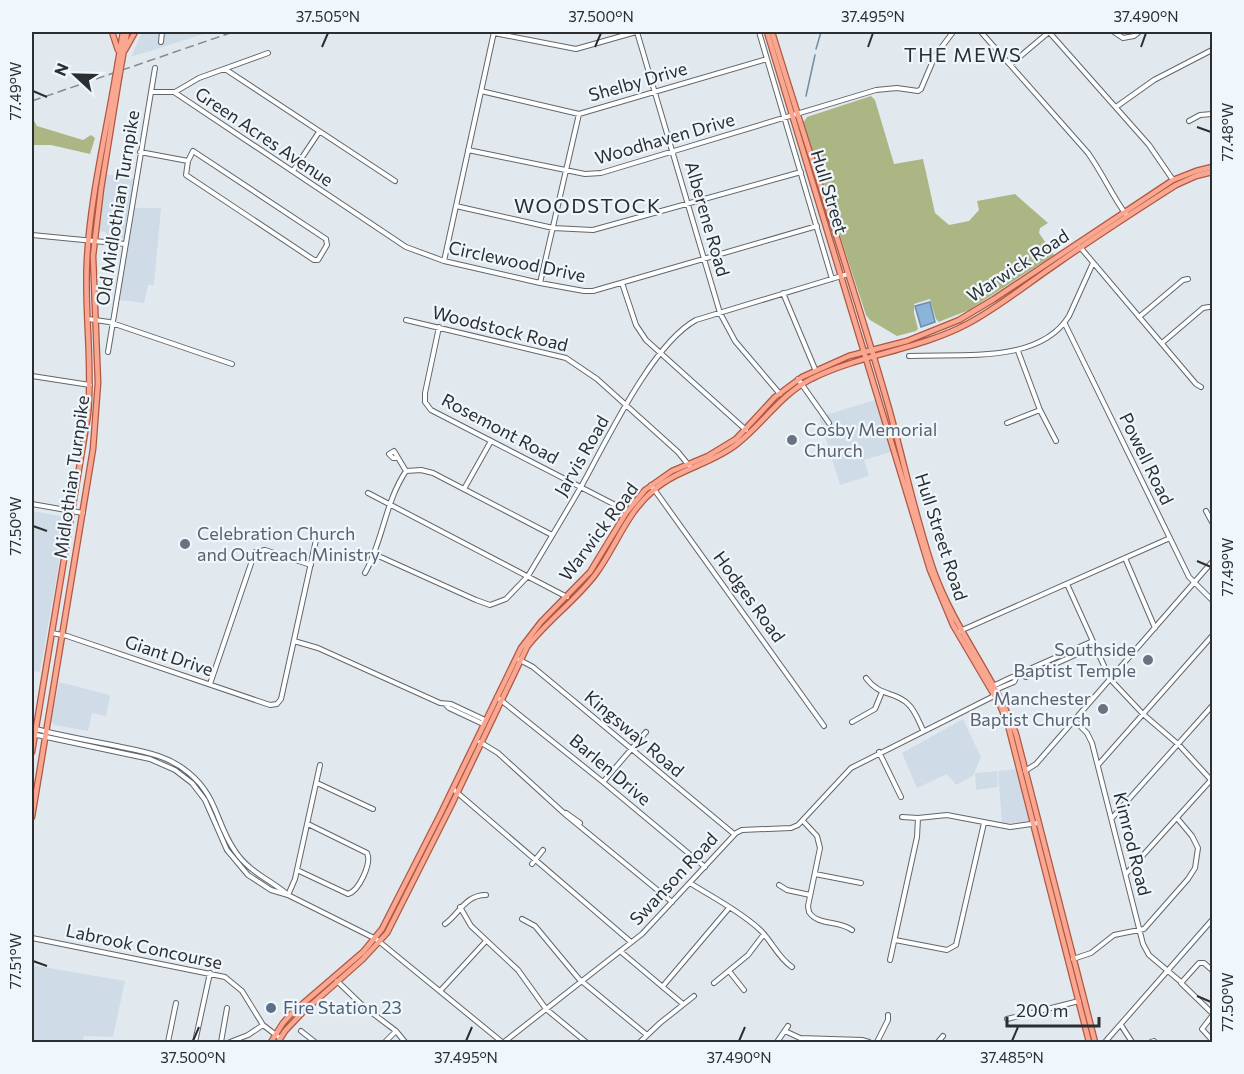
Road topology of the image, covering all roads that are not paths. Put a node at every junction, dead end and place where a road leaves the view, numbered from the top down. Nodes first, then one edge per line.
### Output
1 (112, 32) edge
2 (125, 32) edge
3 (135, 32) edge
4 (162, 32) edge
5 (494, 32) edge
6 (636, 32) edge
7 (759, 32) edge
8 (767, 32) edge
9 (772, 32) edge
10 (953, 32) edge
11 (981, 32) edge
12 (1049, 32) edge
13 (1114, 32) edge
14 (1139, 32) edge
15 (161, 42) dead end
16 (1212, 50) edge
17 (268, 53) dead end
18 (120, 58) junction
19 (767, 59) junction
20 (1011, 64) junction
21 (155, 68) dead end
22 (225, 69) junction
23 (481, 91) junction
24 (151, 92) junction
25 (174, 92) junction
26 (654, 92) junction
27 (1116, 107) junction
28 (579, 114) junction
29 (1212, 114) edge
30 (795, 115) junction
31 (785, 118) junction
32 (1189, 121) dead end
33 (319, 132) junction
34 (468, 150) junction
35 (673, 151) junction
36 (140, 152) junction
37 (188, 161) junction
38 (1212, 167) edge
39 (292, 171) junction
40 (566, 171) junction
41 (801, 172) junction
42 (1212, 172) edge
43 (395, 181) dead end
44 (1174, 183) junction
45 (688, 205) junction
46 (456, 206) junction
47 (1126, 214) junction
48 (358, 217) joint
49 (817, 226) junction
50 (553, 228) junction
51 (32, 235) edge
52 (92, 241) junction
53 (125, 244) junction
54 (1079, 246) junction
55 (704, 258) junction
56 (444, 261) junction
57 (1093, 263) junction
58 (848, 274) junction
59 (841, 277) junction
60 (832, 279) junction
61 (1188, 279) dead end
62 (540, 283) junction
63 (622, 283) junction
64 (783, 293) junction
65 (1209, 307) dead end
66 (720, 313) junction
67 (1139, 317) junction
68 (88, 319) junction
69 (95, 320) junction
70 (406, 320) dead end
71 (113, 324) junction
72 (1065, 324) junction
73 (439, 327) junction
74 (1161, 343) junction
75 (872, 350) junction
76 (1018, 351) junction
77 (108, 352) dead end
78 (863, 352) junction
79 (661, 354) junction
80 (909, 356) dead end
81 (874, 358) junction
82 (866, 360) junction
83 (232, 364) dead end
84 (815, 369) junction
85 (32, 376) edge
86 (798, 379) junction
87 (90, 385) junction
88 (802, 385) junction
89 (1201, 387) dead end
90 (781, 396) junction
91 (626, 405) junction
92 (1040, 410) junction
93 (829, 423) dead end
94 (1007, 423) dead end
95 (746, 430) junction
96 (491, 441) junction
97 (1056, 441) dead end
98 (398, 458) dead end
99 (690, 466) junction
100 (406, 471) junction
101 (581, 486) junction
102 (652, 487) junction
103 (464, 489) junction
104 (369, 493) dead end
105 (32, 504) edge
106 (389, 504) junction
107 (72, 511) junction
108 (1206, 511) dead end
109 (629, 512) junction
110 (82, 513) junction
111 (1212, 522) edge
112 (552, 536) junction
113 (1170, 538) junction
114 (316, 540) dead end
115 (374, 554) junction
116 (1125, 558) junction
117 (1212, 562) edge
118 (311, 565) junction
119 (365, 573) dead end
120 (528, 576) junction
121 (1194, 583) junction
122 (1067, 584) junction
123 (569, 599) junction
124 (1212, 600) edge
125 (1155, 628) junction
126 (959, 631) junction
127 (52, 633) junction
128 (62, 635) junction
129 (1212, 636) edge
130 (294, 640) junction
131 (1094, 644) junction
132 (518, 659) junction
133 (866, 678) dead end
134 (1110, 679) junction
135 (210, 684) junction
136 (994, 691) junction
137 (882, 692) junction
138 (499, 698) junction
139 (1212, 706) edge
140 (1143, 714) junction
141 (1074, 720) junction
142 (852, 722) dead end
143 (487, 723) junction
144 (824, 726) dead end
145 (923, 730) junction
146 (33, 731) edge
147 (646, 732) dead end
148 (45, 734) junction
149 (479, 742) junction
150 (1179, 745) junction
151 (632, 749) junction
152 (32, 752) edge
153 (879, 752) junction
154 (320, 765) dead end
155 (1098, 765) junction
156 (1023, 772) junction
157 (1212, 781) edge
158 (603, 782) junction
159 (317, 783) junction
160 (455, 791) junction
161 (901, 797) dead end
162 (373, 809) dead end
163 (32, 817) edge
164 (902, 817) dead end
165 (918, 818) junction
166 (1112, 818) junction
167 (1177, 818) junction
168 (803, 821) junction
169 (984, 823) junction
170 (1036, 823) junction
171 (308, 824) junction
172 (734, 834) junction
173 (543, 850) dead end
174 (534, 862) junction
175 (705, 867) junction
176 (297, 870) junction
177 (815, 874) junction
178 (1126, 874) junction
179 (690, 883) junction
180 (861, 883) dead end
181 (778, 885) dead end
182 (288, 895) junction
183 (486, 895) dead end
184 (810, 895) junction
185 (672, 902) junction
186 (460, 907) junction
187 (729, 908) junction
188 (522, 918) dead end
189 (1212, 920) edge
190 (444, 924) dead end
191 (1139, 929) junction
192 (852, 930) dead end
193 (764, 934) junction
194 (32, 938) edge
195 (378, 940) junction
196 (895, 940) junction
197 (486, 941) junction
198 (632, 942) junction
199 (620, 951) junction
200 (890, 960) dead end
201 (1070, 960) junction
202 (792, 967) dead end
203 (1212, 970) edge
204 (729, 971) junction
205 (1168, 971) junction
206 (210, 973) junction
207 (335, 980) junction
208 (583, 981) junction
209 (714, 983) dead end
210 (1181, 983) junction
211 (663, 986) junction
212 (441, 990) junction
213 (744, 990) dead end
214 (694, 996) dead end
215 (1081, 1000) junction
216 (176, 1003) dead end
217 (683, 1004) junction
218 (227, 1008) dead end
219 (546, 1009) junction
220 (1212, 1014) edge
221 (888, 1015) dead end
222 (1006, 1019) dead end
223 (263, 1025) junction
224 (1121, 1025) junction
225 (788, 1026) dead end
226 (301, 1031) dead end
227 (396, 1031) junction
228 (785, 1031) junction
229 (647, 1035) junction
230 (943, 1036) dead end
231 (278, 1038) edge
232 (1212, 1040) edge
233 (168, 1042) edge
234 (195, 1042) edge
235 (220, 1042) edge
236 (230, 1042) edge
237 (271, 1042) edge
238 (315, 1042) edge
239 (385, 1042) edge
240 (405, 1042) edge
241 (503, 1042) edge
242 (586, 1042) edge
243 (640, 1042) edge
244 (777, 1042) edge
245 (869, 1042) edge
246 (877, 1042) edge
247 (938, 1042) edge
248 (1089, 1042) edge
249 (1095, 1042) edge
250 (1105, 1042) edge
251 (1132, 1042) edge

1 - 18 main road
2 - 18 main road, Midlothian Turnpike
3 - 18 main road
4 - 15 street
5 - 6 street
5 - 23 street
6 - 26 street, Alberene Road
7 - 19 street
8 - 30 main road, Hull Street
9 - 30 main road, Hull Street
10 - 30 street, Woodhaven Drive
11 - 20 street
12 - 20 street
12 - 27 street
13 - 14 street
16 - 27 street
17 - 22 street
18 - 52 main road, Midlothian Turnpike, bridge
19 - 26 street, Shelby Drive
19 - 31 street
20 - 47 street
21 - 24 street, Old Midlothian Turnpike
22 - 25 street
22 - 33 street
23 - 28 street, Shelby Drive
23 - 34 street
24 - 25 street, Green Acres Avenue
24 - 36 street, Old Midlothian Turnpike
25 - 39 street, Green Acres Avenue
26 - 28 street, Shelby Drive
26 - 35 street, Alberene Road
27 - 44 street
28 - 40 street
29 - 32 street
30 - 31 street, Woodhaven Drive
30 - 58 main road, Hull Street
30 - 59 main road, Hull Street
31 - 35 street, Woodhaven Drive
31 - 41 street
33 - 39 street
33 - 43 street
34 - 40 street, Woodhaven Drive
34 - 46 street
35 - 40 street, Woodhaven Drive
35 - 45 street, Alberene Road
36 - 37 street
36 - 53 street, Old Midlothian Turnpike
37 - 37 street
38 - 44 main road, Warwick Road
39 - 48 street, Green Acres Avenue
40 - 50 street
41 - 45 street
41 - 49 street
42 - 44 main road, Warwick Road
44 - 47 main road, Warwick Road
45 - 50 street
45 - 55 street, Alberene Road
46 - 50 street
46 - 56 street
47 - 54 main road, Warwick Road
48 - 56 street, Circlewood Drive
49 - 55 street, Circlewood Drive
49 - 60 street
50 - 62 street
51 - 52 street
52 - 53 street
52 - 68 main road, Midlothian Turnpike
52 - 69 main road, Midlothian Turnpike
53 - 71 street, Old Midlothian Turnpike
54 - 57 street
54 - 75 main road, Warwick Road
54 - 81 main road, Warwick Road
55 - 63 street, Circlewood Drive
55 - 66 street, Alberene Road
56 - 62 street, Circlewood Drive
57 - 67 street
57 - 72 street
58 - 59 street, Jarvis Road
58 - 75 main road, Hull Street Road
59 - 60 street, Jarvis Road
59 - 78 main road, Hull Street
60 - 64 street, Jarvis Road
61 - 67 street
62 - 63 street, Circlewood Drive
63 - 79 street
64 - 66 street, Jarvis Road
64 - 84 street
65 - 74 street
66 - 79 street, Jarvis Road
66 - 90 street, Alberene Road
67 - 74 street
68 - 69 street
68 - 87 main road, Midlothian Turnpike
69 - 71 street
69 - 110 main road, Midlothian Turnpike
70 - 73 street, Woodstock Road
71 - 77 street, Old Midlothian Turnpike
71 - 83 street
72 - 76 street
72 - 113 street, Powell Road
73 - 91 street, Woodstock Road
73 - 96 street, Rosemont Road
74 - 89 street
75 - 78 main road, Warwick Road
75 - 81 main road, Hull Street Road
76 - 80 street
76 - 92 street
78 - 82 main road, Hull Street
78 - 84 main road, Warwick Road
79 - 91 street, Jarvis Road
79 - 95 street
81 - 82 main road, Warwick Road
81 - 126 main road, Hull Street Road
82 - 88 main road, Warwick Road
82 - 126 main road, Hull Street Road
84 - 86 main road, Warwick Road
85 - 87 street
86 - 88 street
86 - 90 main road, Warwick Road
87 - 107 main road, Midlothian Turnpike
88 - 90 main road, Warwick Road
88 - 93 street
90 - 95 main road, Warwick Road
90 - 99 main road, Warwick Road
91 - 99 street, Woodstock Road
91 - 101 street, Jarvis Road
92 - 94 street
92 - 97 street
95 - 99 main road, Warwick Road
96 - 101 street, Rosemont Road
96 - 103 street
98 - 100 street
99 - 102 main road, Warwick Road
100 - 103 street
100 - 106 street
101 - 109 street, Rosemont Road
101 - 112 street, Jarvis Road
102 - 109 main road, Warwick Road
102 - 144 street, Hodges Road
103 - 112 street
104 - 106 street
105 - 107 street
106 - 115 street
106 - 120 street
107 - 110 street
107 - 127 main road, Midlothian Turnpike
108 - 111 street
109 - 123 main road, Warwick Road
110 - 128 main road, Midlothian Turnpike
112 - 120 street, Jarvis Road
113 - 116 street
113 - 121 street, Powell Road
114 - 118 street
115 - 119 street
115 - 120 street, Jarvis Road
116 - 122 street
116 - 125 street
117 - 121 street
118 - 130 street
118 - 135 street
120 - 123 street
121 - 124 street, Powell Road
121 - 125 street
122 - 126 street
122 - 131 street
123 - 132 main road, Warwick Road
125 - 134 street
126 - 136 main road, Hull Street Road
127 - 128 street, Giant Drive
127 - 146 main road, Midlothian Turnpike
128 - 135 street, Giant Drive
128 - 148 main road, Midlothian Turnpike
129 - 140 street
130 - 135 street, Giant Drive
130 - 143 street
131 - 131 street
131 - 134 street
132 - 138 main road, Warwick Road
132 - 151 street, Kingsway Road
133 - 137 street
134 - 140 street
134 - 141 street
136 - 136 street
136 - 145 street
136 - 156 main road, Hull Street Road
137 - 142 street
137 - 145 street
138 - 143 main road, Warwick Road
138 - 158 street, Barlen Drive
139 - 150 street
140 - 150 street
140 - 155 street
141 - 155 street, Kimrod Road
141 - 156 street
143 - 149 main road, Warwick Road
145 - 153 street
146 - 148 street
146 - 152 main road, Midlothian Turnpike
147 - 151 street
148 - 163 main road, Midlothian Turnpike
148 - 182 street
149 - 160 main road, Warwick Road
149 - 185 street
150 - 157 street
150 - 166 street
151 - 158 street
151 - 172 street, Kingsway Road
153 - 161 street
153 - 168 street
154 - 159 street
155 - 166 street, Kimrod Road
156 - 170 main road, Hull Street Road
157 - 167 street
158 - 175 street, Barlen Drive
159 - 162 street
159 - 171 street
160 - 174 street
160 - 195 main road, Warwick Road
164 - 165 street
165 - 169 street
165 - 196 street
166 - 178 street, Kimrod Road
167 - 178 street
167 - 191 street
168 - 172 street, Swanson Road
168 - 177 street
169 - 170 street
169 - 196 street
170 - 201 main road, Hull Street Road
171 - 176 street
171 - 176 street
172 - 175 street, Swanson Road
173 - 174 street
174 - 198 street
175 - 179 street, Swanson Road
176 - 182 street
177 - 180 street
177 - 184 street
178 - 191 street, Kimrod Road
179 - 185 street, Swanson Road
179 - 187 street
181 - 184 street
182 - 195 street
183 - 186 street
184 - 192 street
185 - 198 street, Swanson Road
186 - 190 street
186 - 197 street
187 - 193 street
187 - 211 street
188 - 208 street
189 - 205 street
191 - 201 street
191 - 205 street, Kimrod Road
193 - 202 street
193 - 204 street
194 - 206 street, Labrook Concourse
195 - 207 main road, Warwick Road
195 - 212 street
196 - 200 street
197 - 212 street
197 - 219 street
198 - 199 street, Swanson Road
199 - 208 street, Swanson Road
199 - 211 street
201 - 215 main road, Hull Street Road
203 - 210 street
204 - 209 street
204 - 213 street
205 - 210 street, Kimrod Road
205 - 224 street
206 - 223 street, Labrook Concourse
206 - 234 street
207 - 227 street
207 - 231 main road, Warwick Road
208 - 219 street, Swanson Road
208 - 229 street
210 - 220 street, Kimrod Road
211 - 217 street
212 - 241 street
214 - 217 street
215 - 222 street
215 - 248 main road, Hull Street Road
215 - 249 main road, Hull Street Road
216 - 233 street
217 - 229 street
218 - 235 street
219 - 241 street, Swanson Road
219 - 242 street
220 - 232 street
221 - 246 street
223 - 231 street
223 - 236 street
224 - 250 street
224 - 251 street
225 - 228 street
226 - 238 street
227 - 239 street
227 - 240 street
228 - 244 street
228 - 245 street
229 - 243 street
230 - 247 street
231 - 237 main road, Warwick Road

